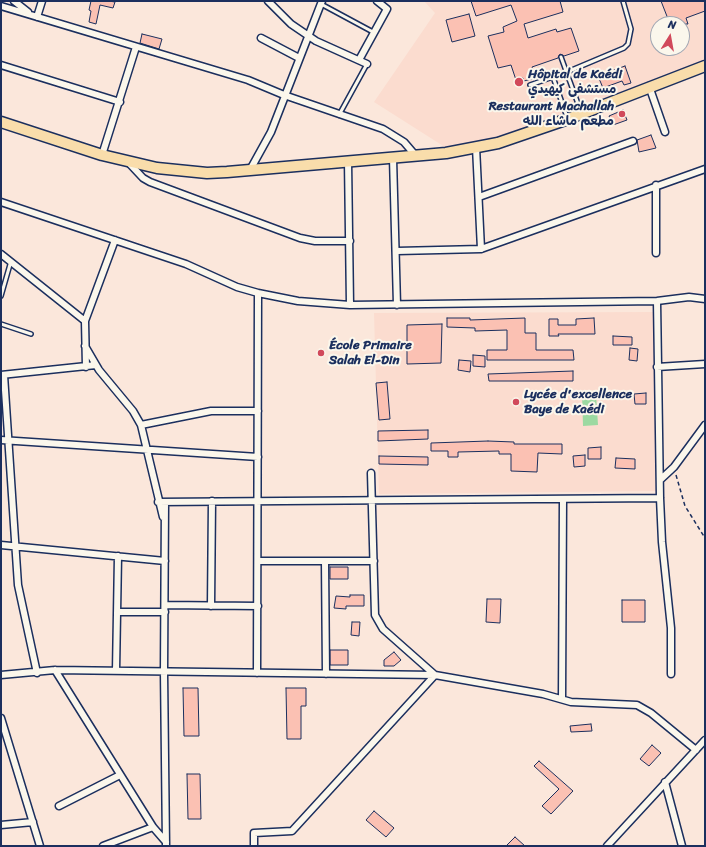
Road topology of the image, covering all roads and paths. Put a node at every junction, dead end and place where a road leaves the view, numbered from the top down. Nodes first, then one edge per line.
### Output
1 (14, 1) edge
2 (42, 1) edge
3 (268, 1) edge
4 (377, 1) edge
5 (624, 1) edge
6 (322, 2) edge
7 (1, 6) edge
8 (35, 16) junction
9 (373, 32) junction
10 (308, 36) junction
11 (261, 38) dead end
12 (136, 47) junction
13 (561, 57) dead end
14 (300, 58) junction
15 (359, 60) junction
16 (1, 64) edge
17 (368, 64) joint
18 (705, 66) edge
19 (567, 72) junction
20 (553, 77) junction
21 (530, 85) dead end
22 (649, 86) junction
23 (284, 95) junction
24 (120, 102) junction
25 (581, 113) junction
26 (340, 115) junction
27 (568, 119) junction
28 (1, 122) edge
29 (665, 132) dead end
30 (632, 141) dead end
31 (476, 147) junction
32 (102, 154) junction
33 (416, 156) junction
34 (393, 158) junction
35 (126, 161) junction
36 (348, 161) junction
37 (705, 169) edge
38 (250, 170) junction
39 (656, 185) junction
40 (479, 197) junction
41 (1, 202) edge
42 (115, 240) junction
43 (350, 241) junction
44 (480, 249) junction
45 (397, 251) junction
46 (656, 253) dead end
47 (1, 254) edge
48 (11, 260) junction
49 (258, 293) junction
50 (1, 296) edge
51 (705, 300) edge
52 (657, 301) junction
53 (350, 305) junction
54 (398, 305) junction
55 (85, 321) junction
56 (1, 324) edge
57 (31, 334) dead end
58 (85, 346) junction
59 (705, 364) edge
60 (96, 365) junction
61 (86, 367) junction
62 (657, 367) junction
63 (2, 375) edge
64 (258, 411) junction
65 (141, 425) junction
66 (705, 425) edge
67 (1, 440) edge
68 (8, 440) junction
69 (146, 450) junction
70 (258, 457) junction
71 (674, 467) junction
72 (371, 473) dead end
73 (660, 480) junction
74 (660, 498) junction
75 (563, 499) junction
76 (372, 500) junction
77 (212, 501) junction
78 (258, 501) junction
79 (158, 502) junction
80 (165, 502) junction
81 (165, 525) junction
82 (705, 538) edge
83 (1, 545) edge
84 (16, 546) junction
85 (118, 556) junction
86 (165, 561) junction
87 (258, 561) junction
88 (325, 561) junction
89 (374, 561) junction
90 (211, 606) junction
91 (258, 606) junction
92 (165, 609) junction
93 (117, 612) junction
94 (55, 670) junction
95 (116, 671) junction
96 (164, 672) junction
97 (37, 673) junction
98 (257, 673) junction
99 (326, 674) junction
100 (671, 674) dead end
101 (1, 675) edge
102 (435, 675) junction
103 (562, 699) junction
104 (1, 718) edge
105 (705, 740) edge
106 (696, 750) junction
107 (120, 775) junction
108 (665, 782) junction
109 (59, 806) dead end
110 (33, 822) junction
111 (1, 825) edge
112 (153, 827) junction
113 (115, 844) edge
114 (167, 844) edge
115 (40, 846) edge
116 (103, 846) edge
117 (254, 846) edge
118 (607, 846) edge
119 (682, 846) edge

1 - 8 street
2 - 8 street
3 - 10 street
4 - 9 street
5 - 19 lane
6 - 9 lane
6 - 10 street
7 - 8 street
8 - 12 street
9 - 15 street
10 - 14 street
10 - 15 street
11 - 14 street
12 - 23 street
12 - 24 street
13 - 19 lane
14 - 23 street
15 - 17 street
16 - 24 street
17 - 26 lane
18 - 22 main road
19 - 20 lane
19 - 25 lane
20 - 21 lane
20 - 27 lane
22 - 25 main road
22 - 29 street
23 - 26 street
23 - 38 street
24 - 32 street
25 - 27 main road
26 - 33 street
27 - 31 main road
28 - 32 main road
30 - 40 street
31 - 33 main road
31 - 40 street
32 - 35 main road
33 - 34 main road
34 - 36 main road
34 - 45 street
35 - 38 main road
35 - 43 street
36 - 38 main road
36 - 43 street
37 - 39 street
39 - 44 street
39 - 46 street
40 - 44 street
41 - 42 street
42 - 49 street
42 - 55 street
43 - 53 street
44 - 45 street
45 - 54 street
47 - 48 street
48 - 50 lane
48 - 55 street
49 - 53 street
49 - 64 street
51 - 52 street
52 - 54 street
52 - 62 street
53 - 54 street
55 - 58 street
56 - 57 lane
58 - 60 street
58 - 61 street
59 - 62 street
60 - 61 street
60 - 65 street
61 - 63 street
62 - 73 street
63 - 68 street
64 - 65 street
64 - 70 street
65 - 69 street
66 - 71 street
67 - 68 street
68 - 69 street
68 - 84 street
69 - 70 street
69 - 79 street
70 - 78 street
71 - 73 street
71 - 82 path
72 - 76 street
73 - 74 street
74 - 75 street
74 - 100 street
75 - 76 street
75 - 103 street
76 - 78 street
76 - 89 street
77 - 78 street
77 - 80 street
77 - 90 street
78 - 87 street
79 - 80 street
79 - 81 street
80 - 81 street
81 - 86 street
83 - 84 street
84 - 85 street
84 - 97 street
85 - 86 street
85 - 93 street
86 - 92 street
87 - 88 street
87 - 91 street
88 - 89 street
88 - 99 street
89 - 102 street
90 - 91 street
90 - 92 street
91 - 98 street
92 - 93 street
92 - 96 street
93 - 95 street
94 - 95 street
94 - 97 street
94 - 107 street
95 - 96 street
96 - 98 street
96 - 114 street
97 - 101 street
98 - 99 street
99 - 102 street
102 - 103 street
102 - 117 street
103 - 106 street
104 - 110 street
105 - 106 street
106 - 108 street
107 - 109 street
107 - 112 street
108 - 118 street
108 - 119 street
110 - 111 street
110 - 115 street
112 - 113 street
112 - 114 street
113 - 116 street

